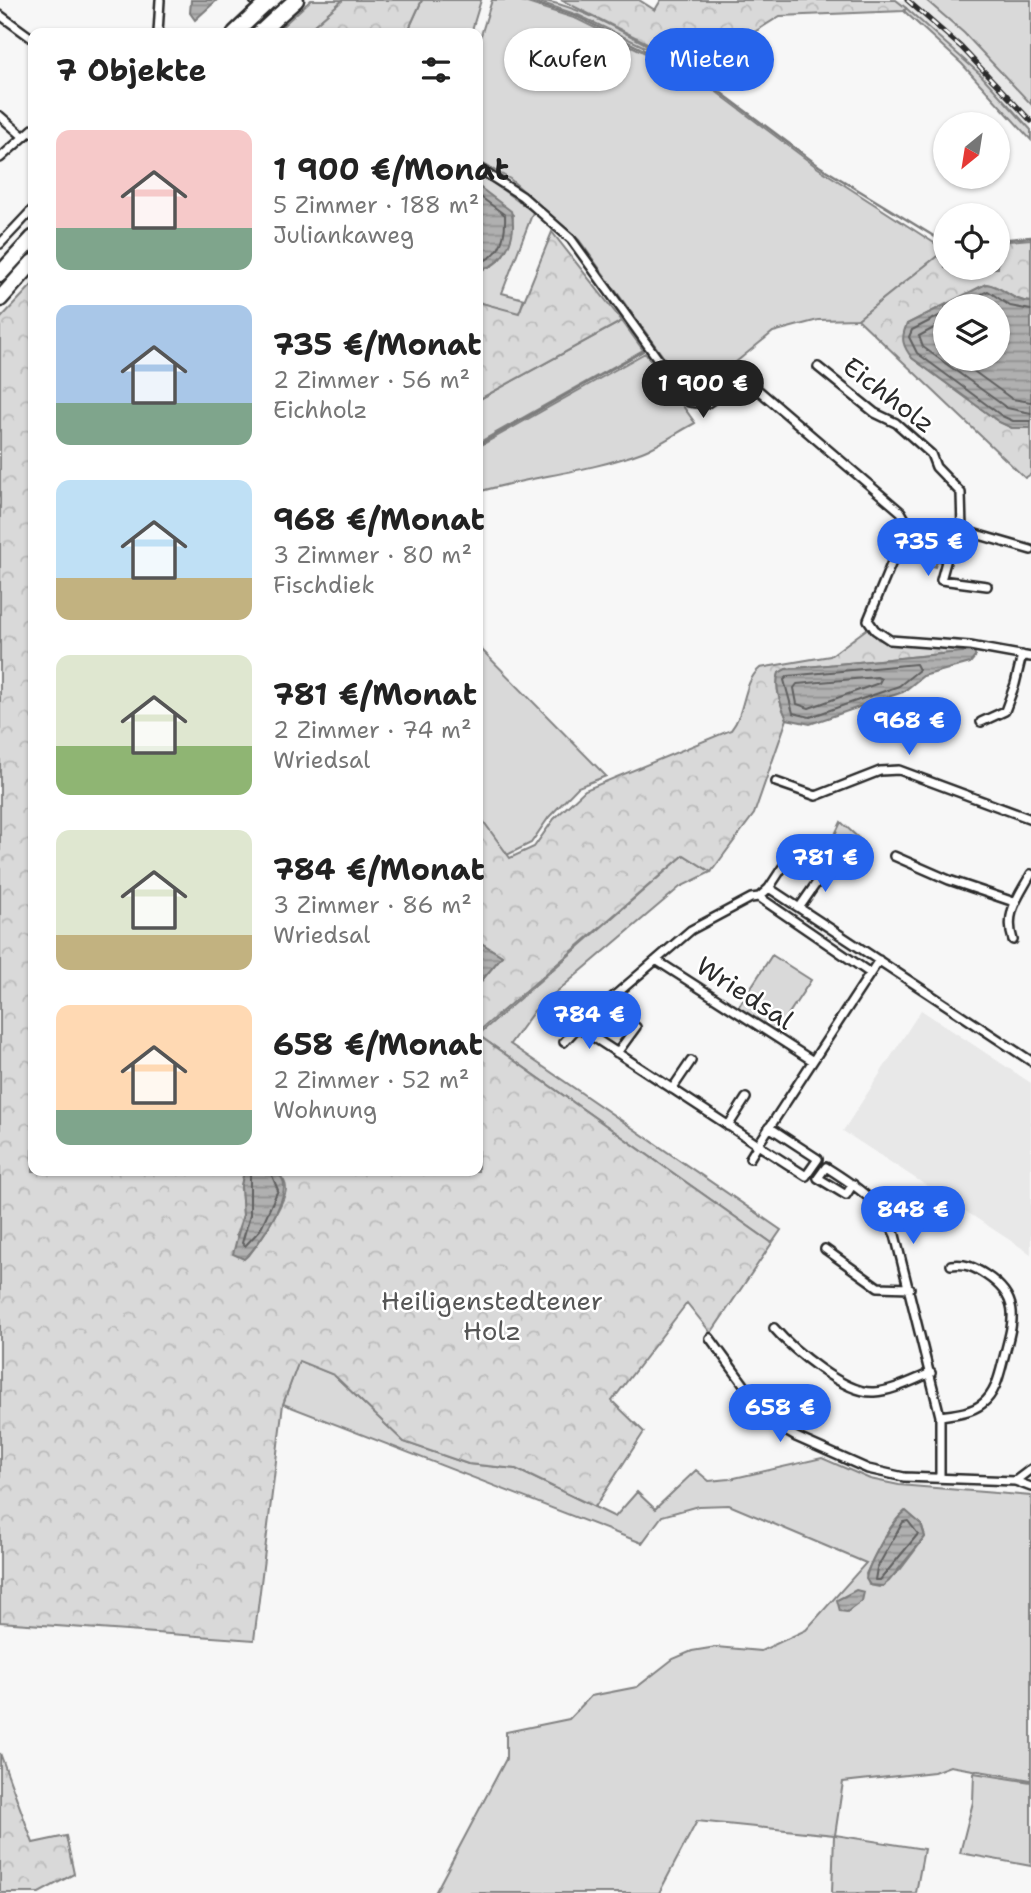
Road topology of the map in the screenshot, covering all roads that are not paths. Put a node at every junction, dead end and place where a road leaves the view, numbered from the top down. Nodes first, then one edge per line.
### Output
1 (160, 0) edge
2 (296, 0) edge
3 (264, 1) edge
4 (0, 15) edge
5 (158, 28) edge
6 (240, 28) edge
7 (266, 28) edge
8 (269, 28) edge
9 (28, 35) edge
10 (0, 116) edge
11 (28, 133) edge
12 (24, 137) junction
13 (0, 159) edge
14 (483, 171) edge
15 (28, 214) edge
16 (28, 243) edge
17 (0, 244) edge
18 (28, 268) edge
19 (0, 274) edge
20 (0, 299) edge
21 (818, 367) dead end
22 (962, 530) junction
23 (1031, 550) edge
24 (986, 586) dead end
25 (1021, 655) junction
26 (1031, 657) edge
27 (981, 722) dead end
28 (776, 782) dead end
29 (1031, 819) edge
30 (790, 856) dead end
31 (894, 856) dead end
32 (829, 864) dead end
33 (1031, 874) edge
34 (769, 888) junction
35 (759, 897) junction
36 (1014, 902) junction
37 (799, 908) junction
38 (1013, 940) dead end
39 (656, 960) junction
40 (880, 960) junction
41 (870, 973) junction
42 (578, 1027) junction
43 (636, 1027) dead end
44 (564, 1042) dead end
45 (617, 1053) junction
46 (813, 1061) junction
47 (1031, 1061) edge
48 (691, 1062) dead end
49 (672, 1089) junction
50 (746, 1098) dead end
51 (728, 1126) junction
52 (769, 1128) junction
53 (758, 1145) junction
54 (750, 1158) dead end
55 (853, 1184) junction
56 (825, 1249) dead end
57 (951, 1265) dead end
58 (910, 1288) junction
59 (774, 1328) dead end
60 (709, 1338) dead end
61 (931, 1373) junction
62 (940, 1416) junction
63 (1031, 1469) edge
64 (940, 1477) junction
65 (1015, 1481) junction
66 (1031, 1487) edge

1 - 5 street
2 - 8 highway, bridge
3 - 6 highway, bridge
3 - 7 street
4 - 9 street
10 - 12 street
11 - 12 street
12 - 13 street
14 - 25 street
15 - 17 street
16 - 19 highway
18 - 20 highway
21 - 22 street, Eichholz
22 - 23 street
22 - 24 street, Eichholz
25 - 26 street
25 - 27 street
28 - 29 street
30 - 34 street, Wriedsal
31 - 36 street
32 - 37 street
33 - 36 street
34 - 35 street, Wriedsal
34 - 37 street
35 - 39 street, Wriedsal
35 - 41 street
36 - 38 street
37 - 40 street
39 - 42 street, Wriedsal
39 - 46 street, Wriedsal
40 - 41 street, Wriedsal
40 - 47 street
41 - 46 street, Wriedsal
42 - 44 street, Wriedsal
42 - 45 street
43 - 45 street
45 - 49 street
46 - 52 street, Wriedsal
48 - 49 street
49 - 51 street
50 - 51 street
51 - 53 street
52 - 53 street, Wriedsal
52 - 53 street
53 - 54 street, Wriedsal
55 - 55 street
55 - 58 street
56 - 58 street
57 - 62 street
58 - 61 street
59 - 61 street
60 - 64 street
61 - 62 street
62 - 64 street
63 - 65 street
64 - 65 street
65 - 66 street

